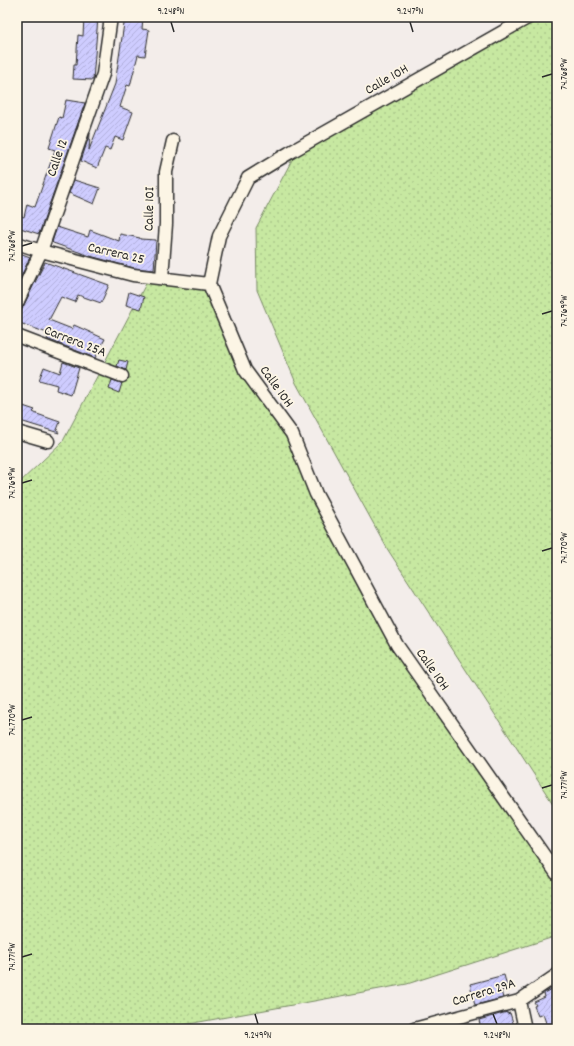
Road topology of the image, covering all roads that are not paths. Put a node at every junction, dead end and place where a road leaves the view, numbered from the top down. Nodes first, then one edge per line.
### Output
1 (111, 17) edge
2 (529, 17) edge
3 (173, 141) dead end
4 (17, 243) edge
5 (41, 251) junction
6 (162, 278) junction
7 (209, 284) junction
8 (17, 303) edge
9 (17, 336) edge
10 (122, 376) dead end
11 (17, 432) edge
12 (48, 441) dead end
13 (557, 874) edge
14 (557, 975) edge
15 (519, 1001) junction
16 (414, 1029) edge
17 (525, 1029) edge

1 - 5 street, Calle 12
2 - 7 street, Calle 10H
3 - 6 street, Calle 10I
4 - 5 street, Carrera 25
5 - 6 street, Carrera 25
5 - 8 street, Calle 12
6 - 7 street, Carrera 25
7 - 13 street, Calle 10H
9 - 10 street, Carrera 25A
11 - 12 street
14 - 15 street, Carrera 29A
15 - 16 street, Carrera 29A
15 - 17 street

